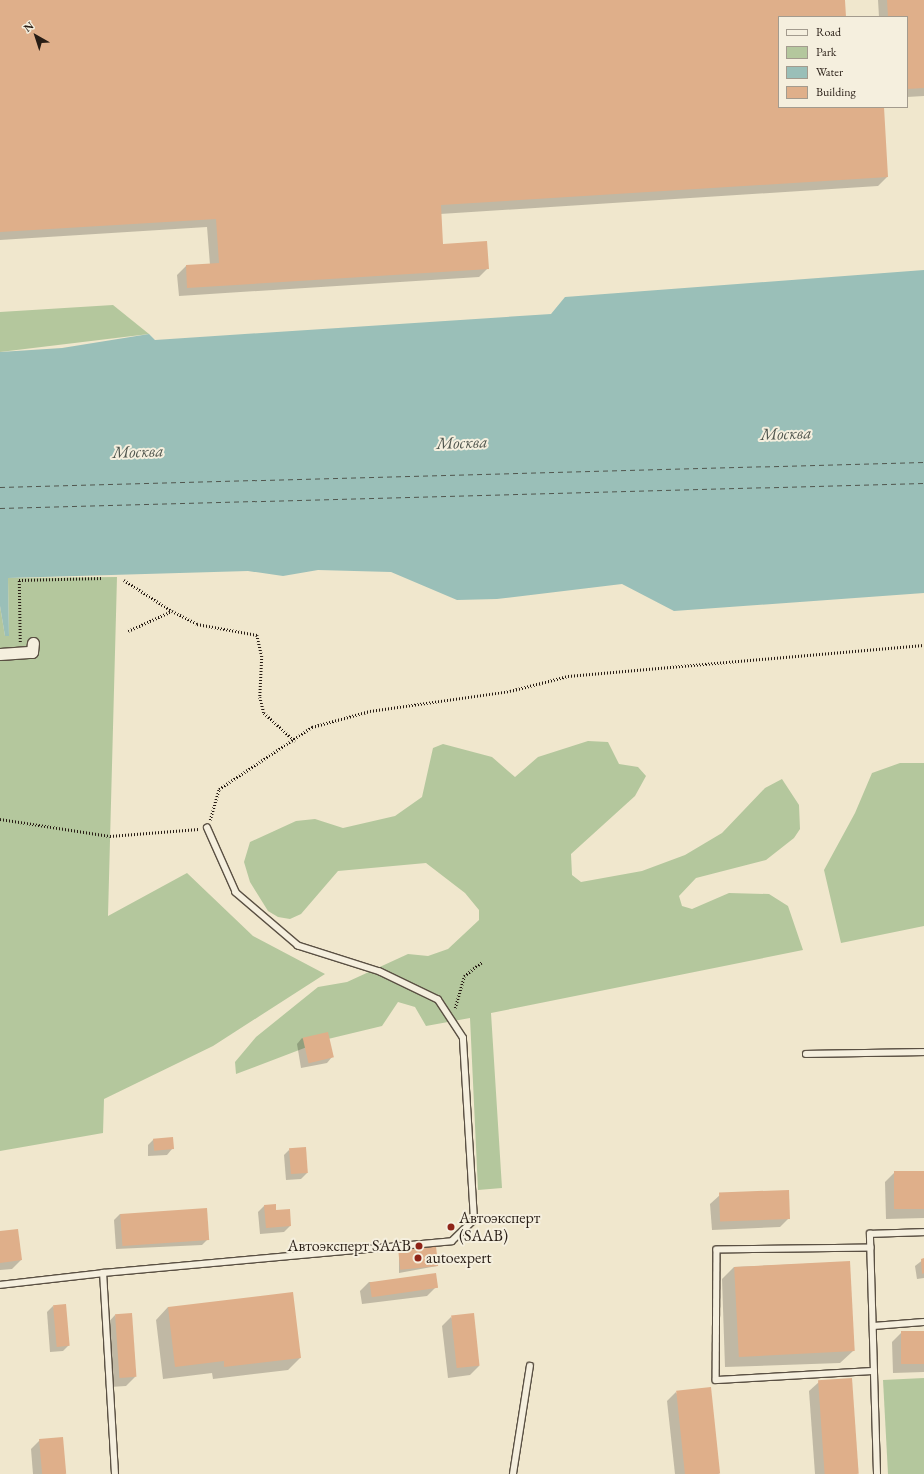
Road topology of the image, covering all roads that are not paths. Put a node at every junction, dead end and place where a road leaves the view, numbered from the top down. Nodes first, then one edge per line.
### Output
1 (32, 644) dead end
2 (0, 654) edge
3 (207, 828) road end
4 (924, 1052) edge
5 (806, 1054) dead end
6 (924, 1232) edge
7 (871, 1248) junction
8 (103, 1273) junction
9 (0, 1285) edge
10 (924, 1322) edge
11 (873, 1326) junction
12 (530, 1366) dead end
13 (874, 1371) junction
14 (116, 1474) edge
15 (513, 1474) edge
16 (877, 1474) edge

1 - 2 street
3 - 8 lane
4 - 5 lane
6 - 7 lane
7 - 11 lane
7 - 13 lane
8 - 9 lane
8 - 14 lane
10 - 11 lane
11 - 13 lane
12 - 15 lane
13 - 16 lane

